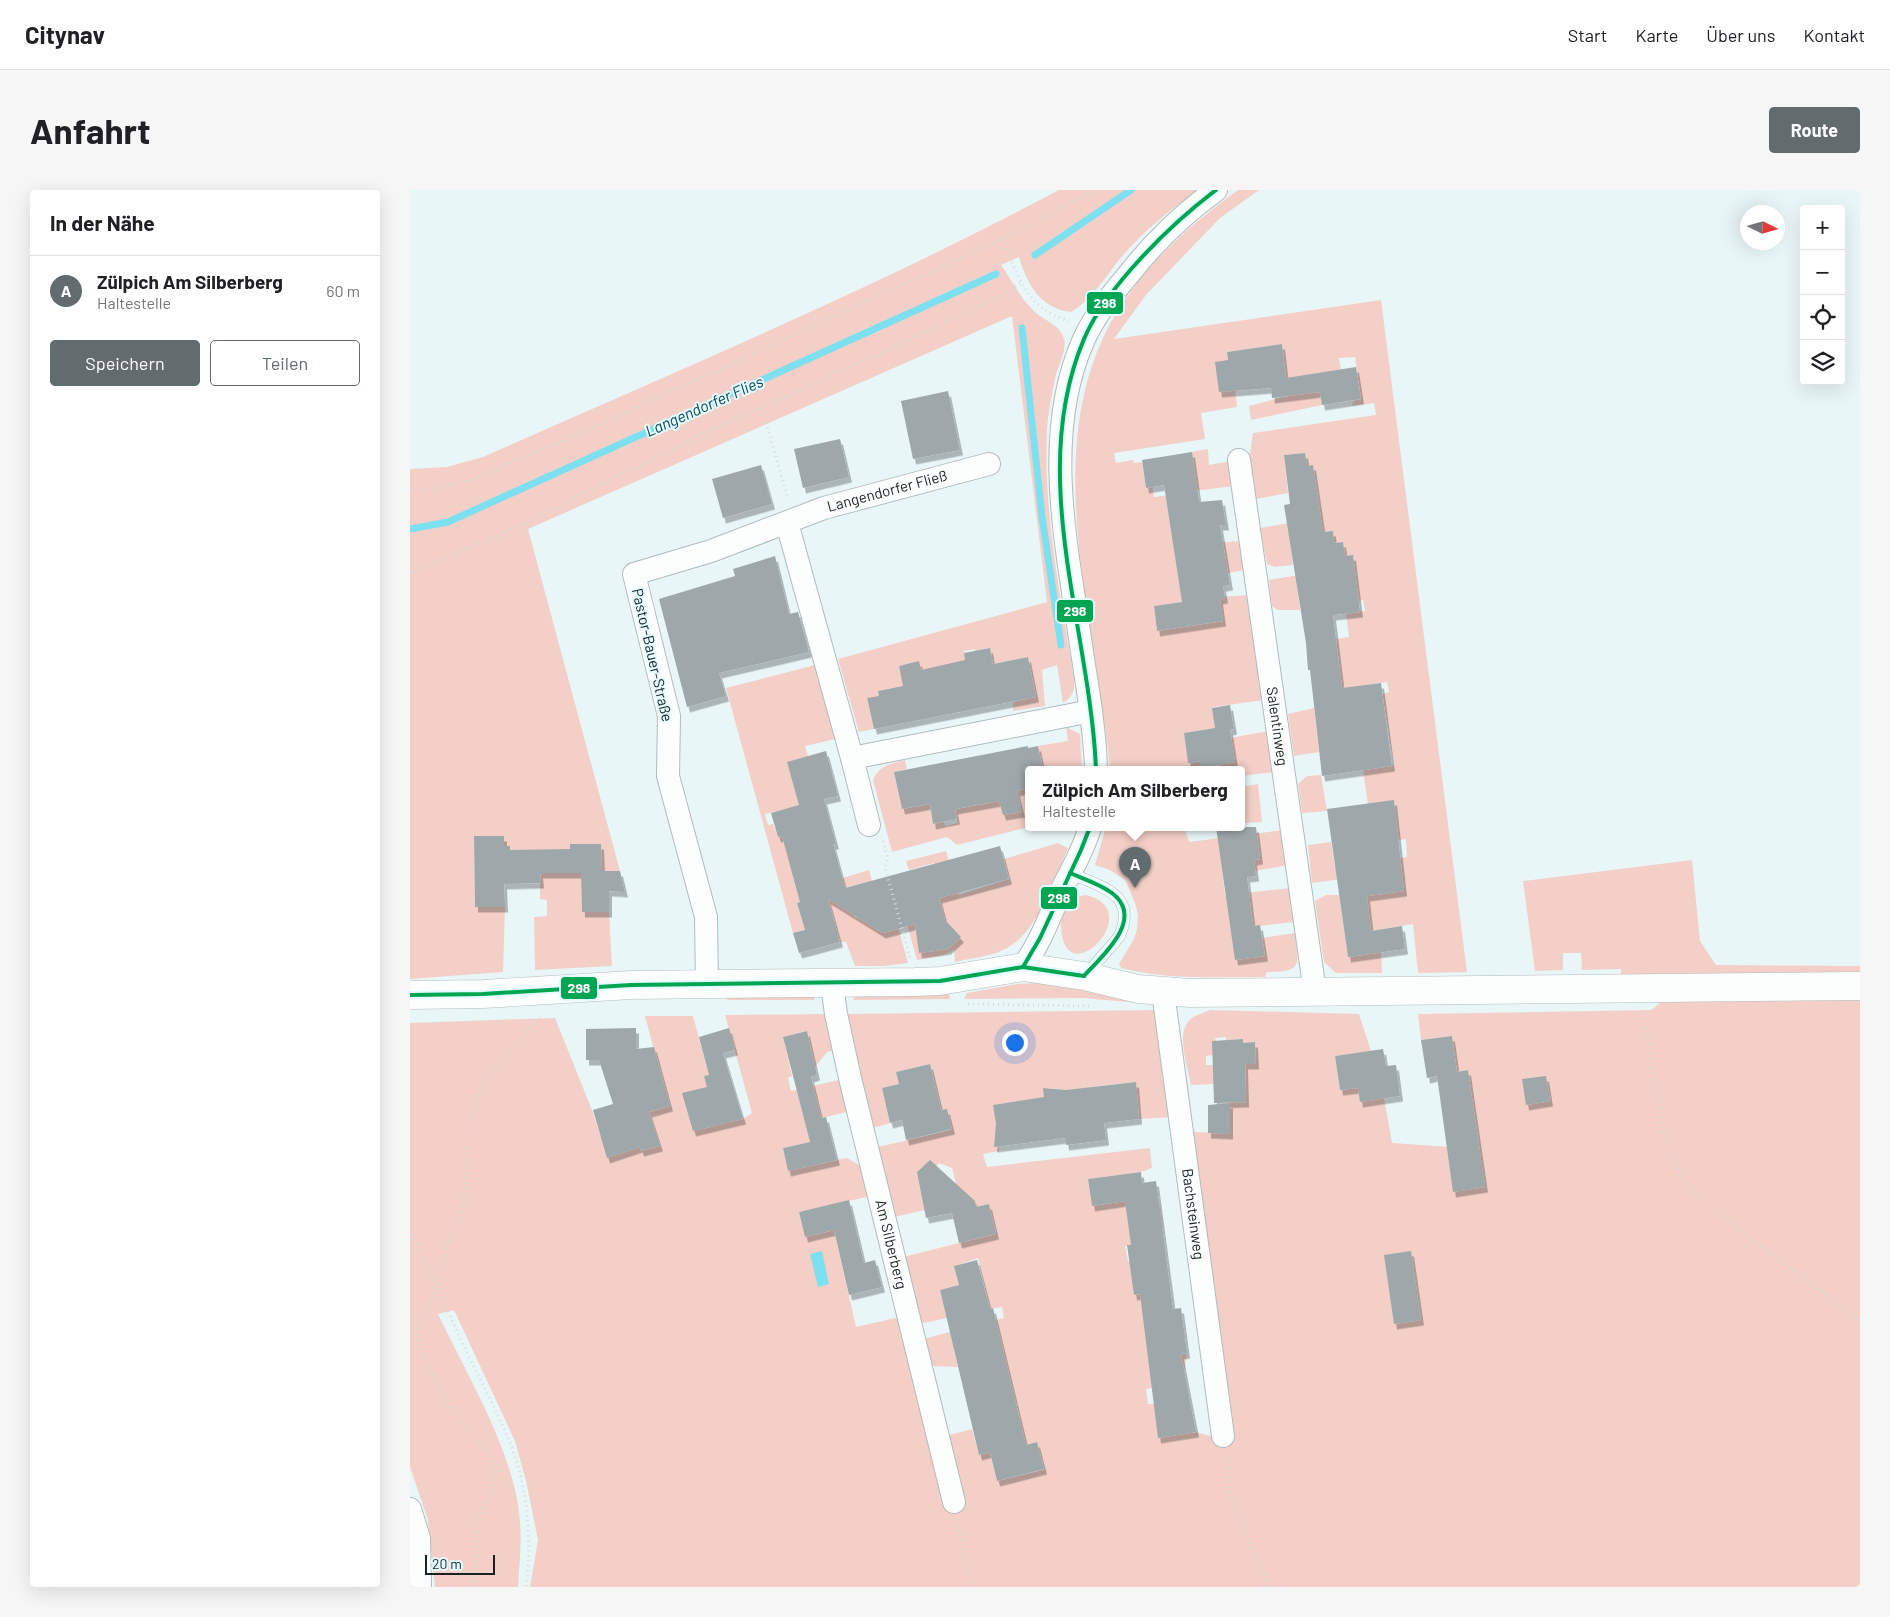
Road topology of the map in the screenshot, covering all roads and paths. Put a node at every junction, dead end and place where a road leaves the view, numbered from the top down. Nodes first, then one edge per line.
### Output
1 (1094, 190) edge
2 (1216, 190) edge
3 (1002, 239) junction
4 (1021, 282) junction
5 (1091, 327) junction
6 (762, 408) junction
7 (1239, 460) dead end
8 (989, 464) dead end
9 (410, 490) edge
10 (791, 521) junction
11 (410, 573) edge
12 (1091, 711) junction
13 (852, 758) junction
14 (1096, 766) edge
15 (875, 828) joint
16 (1089, 831) edge
17 (1070, 873) junction
18 (912, 966) dead end
19 (1023, 967) junction
20 (1084, 976) junction
21 (832, 985) junction
22 (707, 986) junction
23 (1860, 986) edge
24 (1643, 989) junction
25 (1163, 992) junction
26 (1315, 992) junction
27 (410, 995) edge
28 (967, 1004) dead end
29 (1094, 1006) dead end
30 (541, 1013) dead end
31 (410, 1230) edge
32 (437, 1283) junction
33 (1860, 1321) edge
34 (1223, 1436) joint
35 (953, 1496) joint
36 (410, 1509) edge
37 (420, 1587) edge
38 (475, 1587) edge
39 (526, 1587) edge
40 (973, 1587) edge
41 (1269, 1587) edge

1 - 3 path
2 - 5 street
3 - 4 path
3 - 9 path
4 - 5 path
4 - 6 path
5 - 12 street
6 - 10 path
6 - 11 path
7 - 26 street, Salentinweg
8 - 10 street, Langendorfer Fließ
10 - 13 street
10 - 22 street, Pastor-Bauer-Straße
12 - 13 street
12 - 14 street
13 - 15 street
15 - 18 path
16 - 17 street
17 - 19 street
17 - 20 lane
19 - 20 street
19 - 21 street
20 - 25 street
21 - 22 street
21 - 35 street, Am Silberberg
22 - 27 street
23 - 24 street
24 - 26 street
24 - 33 path
25 - 26 street
25 - 34 street, Bachsteinweg
28 - 29 path
30 - 32 path
31 - 32 path
32 - 38 path
32 - 39 path
34 - 41 path
35 - 40 path
36 - 37 street

